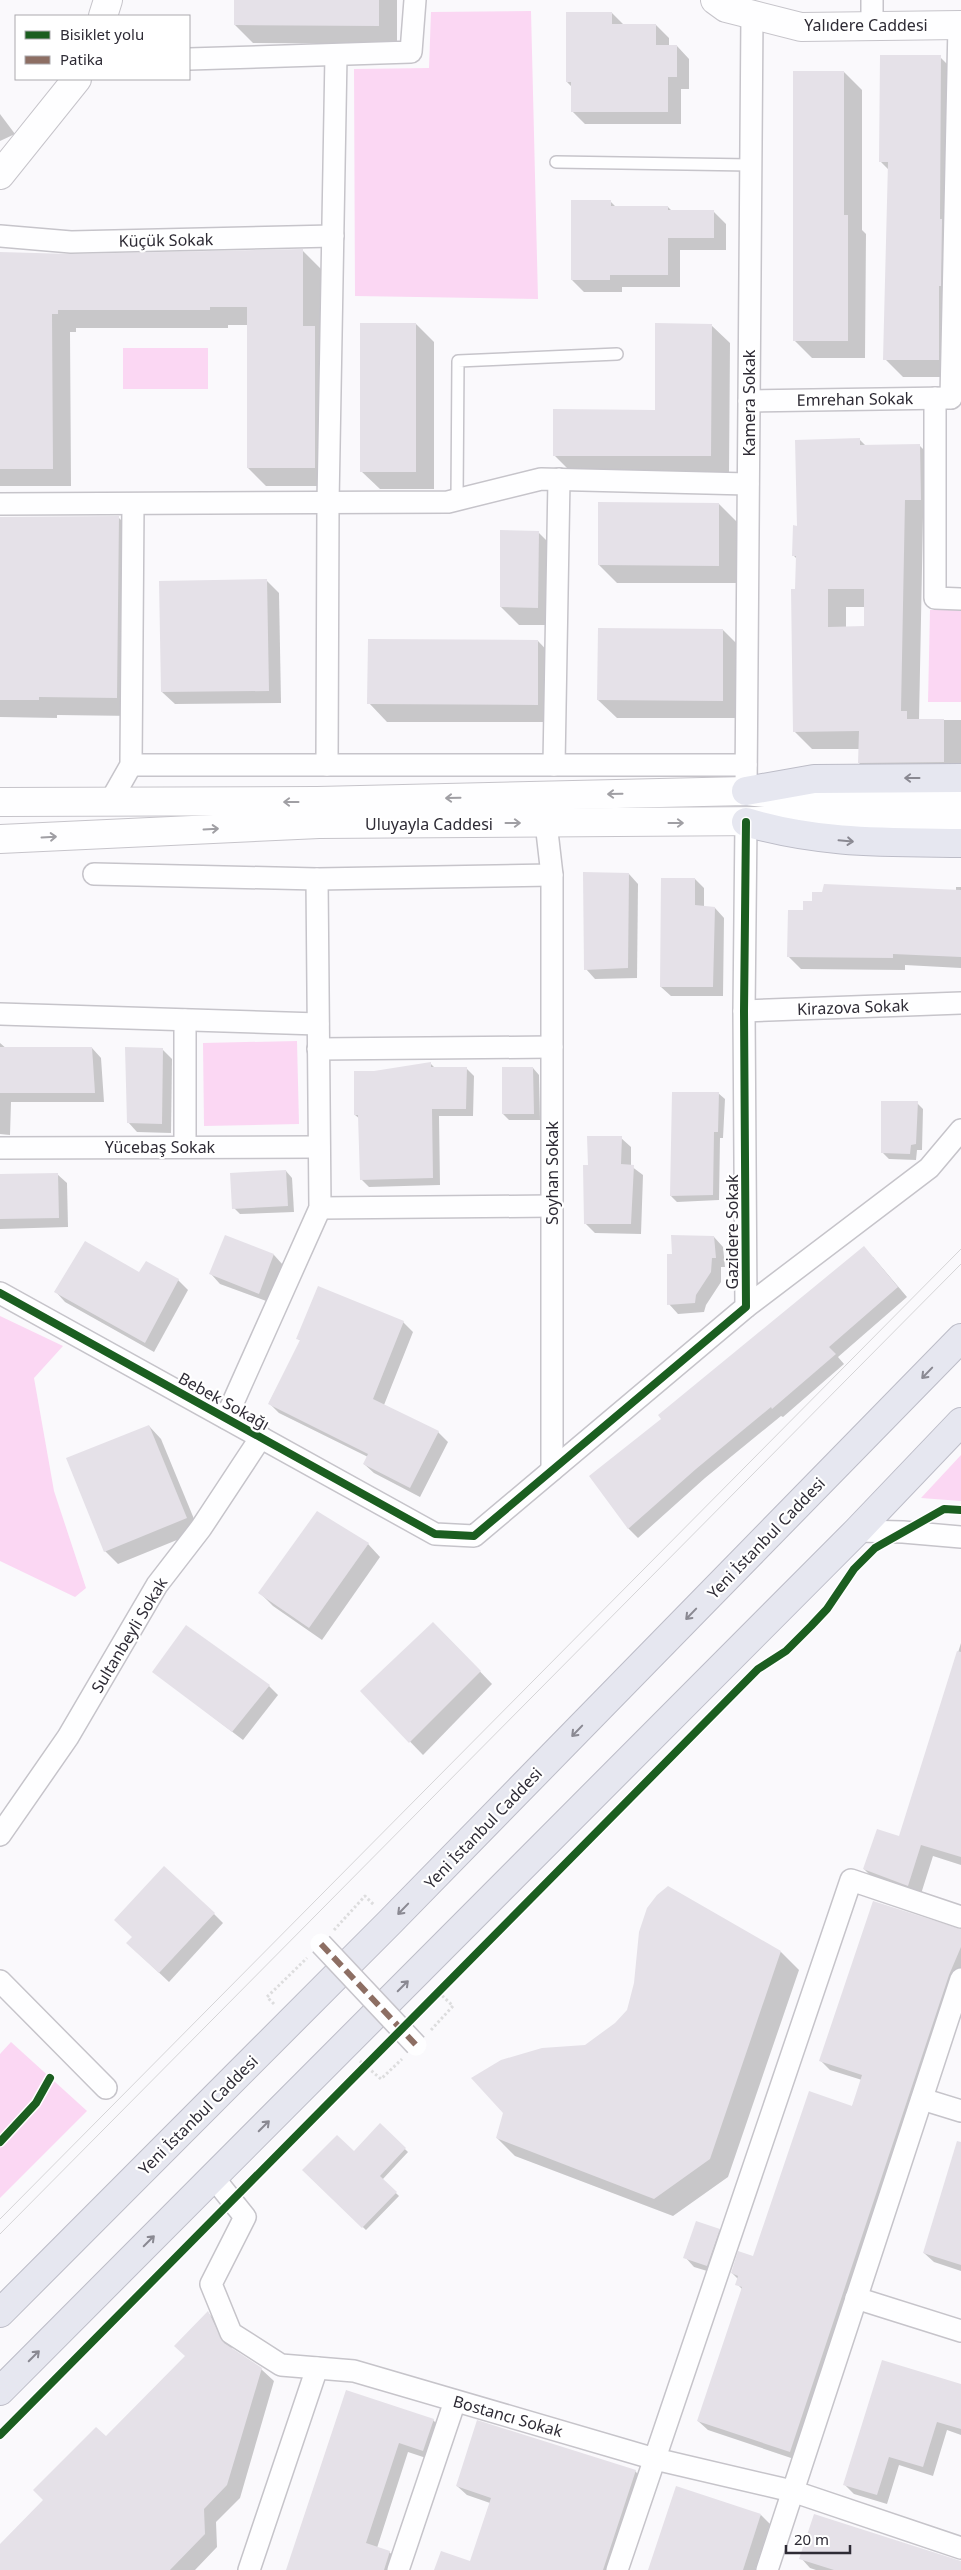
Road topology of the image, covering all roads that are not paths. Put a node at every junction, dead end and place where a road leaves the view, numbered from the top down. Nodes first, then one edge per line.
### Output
1 (108, 0) edge
2 (415, 0) edge
3 (715, 0) edge
4 (872, 13) edge
5 (752, 14) junction
6 (103, 15) edge
7 (960, 25) edge
8 (336, 55) junction
9 (190, 58) edge
10 (75, 80) edge
11 (556, 162) dead end
12 (751, 164) junction
13 (0, 175) edge
14 (958, 226) edge
15 (0, 236) edge
16 (333, 236) junction
17 (617, 354) dead end
18 (949, 398) edge
19 (749, 401) junction
20 (559, 480) junction
21 (748, 484) junction
22 (457, 500) junction
23 (328, 503) junction
24 (0, 504) edge
25 (133, 504) junction
26 (961, 599) edge
27 (131, 765) junction
28 (327, 765) junction
29 (554, 765) junction
30 (746, 778) junction
31 (961, 778) edge
32 (961, 800) edge
33 (0, 802) edge
34 (110, 802) junction
35 (858, 811) junction
36 (746, 822) junction
37 (546, 823) junction
38 (961, 824) edge
39 (0, 839) edge
40 (961, 843) edge
41 (94, 874) dead end
42 (552, 875) junction
43 (317, 879) junction
44 (961, 1003) edge
45 (744, 1011) junction
46 (0, 1014) edge
47 (185, 1020) junction
48 (318, 1024) junction
49 (552, 1047) junction
50 (318, 1049) junction
51 (961, 1130) edge
52 (185, 1147) junction
53 (319, 1147) junction
54 (0, 1148) edge
55 (552, 1206) junction
56 (320, 1208) junction
57 (0, 1294) edge
58 (746, 1307) junction
59 (961, 1338) edge
60 (226, 1418) junction
61 (961, 1422) edge
62 (261, 1437) junction
63 (552, 1470) junction
64 (857, 1531) junction
65 (435, 1534) joint
66 (961, 1538) edge
67 (0, 1835) edge
68 (961, 1917) edge
69 (321, 1944) dead end
70 (961, 1979) edge
71 (0, 1981) edge
72 (416, 2045) dead end
73 (106, 2088) dead end
74 (922, 2099) junction
75 (961, 2111) edge
76 (213, 2178) junction
77 (856, 2298) junction
78 (0, 2313) edge
79 (961, 2331) edge
80 (317, 2368) junction
81 (0, 2391) edge
82 (455, 2401) junction
83 (655, 2459) junction
84 (792, 2491) junction
85 (961, 2548) edge
86 (249, 2570) edge
87 (398, 2570) edge
88 (618, 2570) edge
89 (767, 2570) edge

1 - 6 main road
2 - 8 street
3 - 5 main road, Yalıdere Caddesi
4 - 5 main road, Yalıdere Caddesi
4 - 7 main road, Yalıdere Caddesi
5 - 12 street, Kamera Sokak
7 - 14 street
8 - 9 street
8 - 16 street
10 - 13 main road
11 - 12 lane
12 - 19 street, Kamera Sokak
14 - 18 street
15 - 16 street, Küçük Sokak
16 - 23 street
17 - 22 lane
18 - 19 street, Emrehan Sokak
18 - 26 street
19 - 21 street, Kamera Sokak
20 - 21 street
20 - 22 street
20 - 29 street
21 - 30 street, Kamera Sokak
22 - 23 street
23 - 25 street
23 - 28 street
24 - 25 street
25 - 27 street
27 - 28 street
27 - 34 street
28 - 29 street
29 - 30 street
31 -> 30 highway
30 -> 34 main road, Uluyayla Caddesi
30 - 35 main road, Uluyayla Caddesi
32 - 35 main road
33 - 34 main road, Uluyayla Caddesi
35 - 36 main road, Uluyayla Caddesi
35 - 38 main road
37 -> 36 main road, Uluyayla Caddesi
36 -> 40 highway
36 - 45 street, Gazidere Sokak
39 -> 37 main road, Uluyayla Caddesi
37 - 42 street, Soyhan Sokak
41 - 43 street
42 - 43 street
42 - 49 street, Soyhan Sokak
43 - 48 street
44 - 45 street, Kirazova Sokak
45 - 58 street, Gazidere Sokak
46 - 47 street
47 - 48 street
47 - 52 street
48 - 50 street
49 - 50 street
49 - 55 street, Soyhan Sokak
50 - 53 street
51 - 58 street
52 - 53 street, Yücebaş Sokak
52 - 54 street, Yücebaş Sokak
53 - 56 street
55 - 56 street
55 - 63 street, Soyhan Sokak
56 - 60 street
57 - 60 street, Bebek Sokağı
58 - 63 street, Gazidere Sokak
59 -> 78 highway, Yeni İstanbul Caddesi
60 - 62 street, Bebek Sokağı
61 - 64 highway
62 - 65 street, Bebek Sokağı
62 - 67 street, Sultanbeyli Sokak
63 - 65 street, Gazidere Sokak
64 - 66 street
76 -> 64 highway
68 - 83 street
69 - 72 street, bridge
70 - 74 street
71 - 73 street
74 - 75 street
74 - 77 street
76 - 80 street, Bostancı Sokak
81 -> 76 highway
77 - 79 street
77 - 84 street
80 - 82 street, Bostancı Sokak
80 - 86 street
82 - 83 street, Bostancı Sokak
82 - 87 street
83 - 84 street, Bostancı Sokak
83 - 88 street
84 - 85 street, Bostancı Sokak
84 - 89 street

